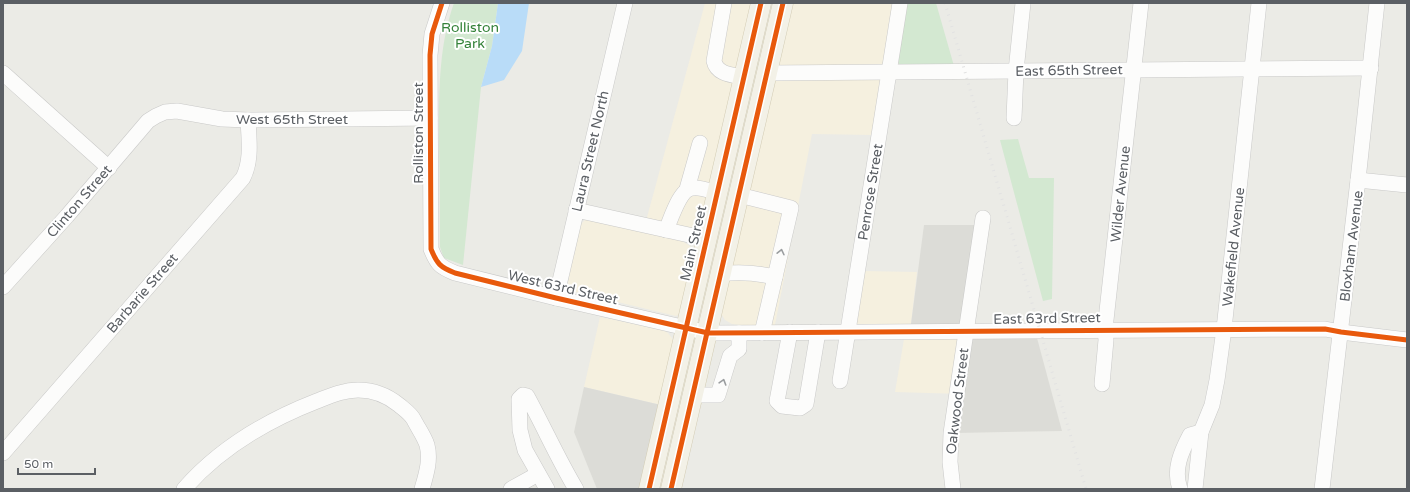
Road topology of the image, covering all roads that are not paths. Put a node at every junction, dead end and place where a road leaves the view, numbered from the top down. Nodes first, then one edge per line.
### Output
1 (442, 3) edge
2 (625, 3) edge
3 (724, 3) edge
4 (762, 3) edge
5 (773, 3) edge
6 (783, 3) edge
7 (900, 3) edge
8 (1023, 3) edge
9 (1141, 3) edge
10 (1259, 3) edge
11 (1378, 3) edge
12 (1371, 68) junction
13 (1252, 69) junction
14 (1134, 70) junction
15 (1016, 71) junction
16 (889, 72) junction
17 (3, 73) edge
18 (767, 73) junction
19 (744, 77) junction
20 (156, 116) joint
21 (430, 118) junction
22 (1014, 118) dead end
23 (248, 120) junction
24 (700, 143) dead end
25 (109, 168) junction
26 (1358, 180) junction
27 (1407, 185) edge
28 (687, 188) junction
29 (717, 194) junction
30 (739, 195) junction
31 (576, 210) junction
32 (983, 218) dead end
33 (666, 230) junction
34 (706, 239) junction
35 (436, 263) joint
36 (721, 274) junction
37 (775, 277) junction
38 (3, 287) edge
39 (556, 298) junction
40 (686, 328) junction
41 (1105, 329) junction
42 (1224, 329) junction
43 (966, 331) junction
44 (790, 332) junction
45 (818, 332) junction
46 (848, 332) junction
47 (1341, 332) junction
48 (708, 333) junction
49 (739, 333) junction
50 (762, 333) junction
51 (1407, 340) edge
52 (840, 381) dead end
53 (1102, 384) dead end
54 (693, 395) junction
55 (1201, 432) junction
56 (3, 453) edge
57 (538, 474) junction
58 (184, 489) edge
59 (422, 489) edge
60 (511, 489) edge
61 (547, 489) edge
62 (576, 489) edge
63 (649, 489) edge
64 (671, 489) edge
65 (953, 489) edge
66 (1180, 489) edge
67 (1195, 489) edge
68 (1322, 489) edge

1 - 21 street, Rolliston Street
2 - 31 street, Laura Street North
3 - 19 street
4 - 19 main road, Main Street
5 - 18 main road
6 - 18 main road
7 - 16 street, Penrose Street
8 - 15 street
9 - 14 street, Wilder Avenue
10 - 13 street, Wakefield Avenue
11 - 12 street, Bloxham Avenue
12 - 13 street, East 65th Street
12 - 26 street, Bloxham Avenue
13 - 14 street, East 65th Street
13 - 42 street, Wakefield Avenue
14 - 15 street, East 65th Street
14 - 41 street, Wilder Avenue
15 - 16 street, East 65th Street
15 - 22 street
16 - 18 street, East 65th Street
16 - 46 street, Penrose Street
17 - 25 street
18 - 30 main road
19 - 29 main road, Main Street
20 - 23 street, West 65th Street
20 - 25 street, Clinton Street
21 - 23 street, West 65th Street
21 - 35 street, Rolliston Street
23 - 56 street, Barbarie Street
24 - 28 street
25 - 38 street, Clinton Street
26 - 27 street
26 - 47 street, Bloxham Avenue
28 - 29 street
28 - 33 street
29 - 34 main road, Main Street
30 - 36 main road
37 -> 30 street
31 - 33 street
31 - 39 street, Laura Street North
32 - 43 street, Oakwood Street
33 - 34 street
34 - 40 main road, Main Street
35 - 39 street, West 63rd Street
36 - 37 street
36 - 48 main road
37 - 50 street
39 - 40 street, West 63rd Street
40 - 48 street, East 63rd Street
40 - 63 main road, Main Street
41 - 42 street, East 63rd Street
41 - 43 street, East 63rd Street
41 - 53 street, Wilder Avenue
42 - 47 street, East 63rd Street
42 - 55 street, Wakefield Avenue
43 - 46 street, East 63rd Street
43 - 65 street, Oakwood Street
44 - 45 street, East 63rd Street
44 - 45 street
44 - 50 street, East 63rd Street
45 - 46 street, East 63rd Street
46 - 52 street, Penrose Street
47 - 51 street, East 63rd Street
47 - 68 street, Bloxham Avenue
48 - 49 street, East 63rd Street
48 - 54 main road
49 - 50 street, East 63rd Street
54 -> 49 street
54 - 64 main road
55 - 66 street
55 - 67 street, Wakefield Avenue
57 - 60 street
57 - 61 street
57 - 62 street
58 - 59 street

